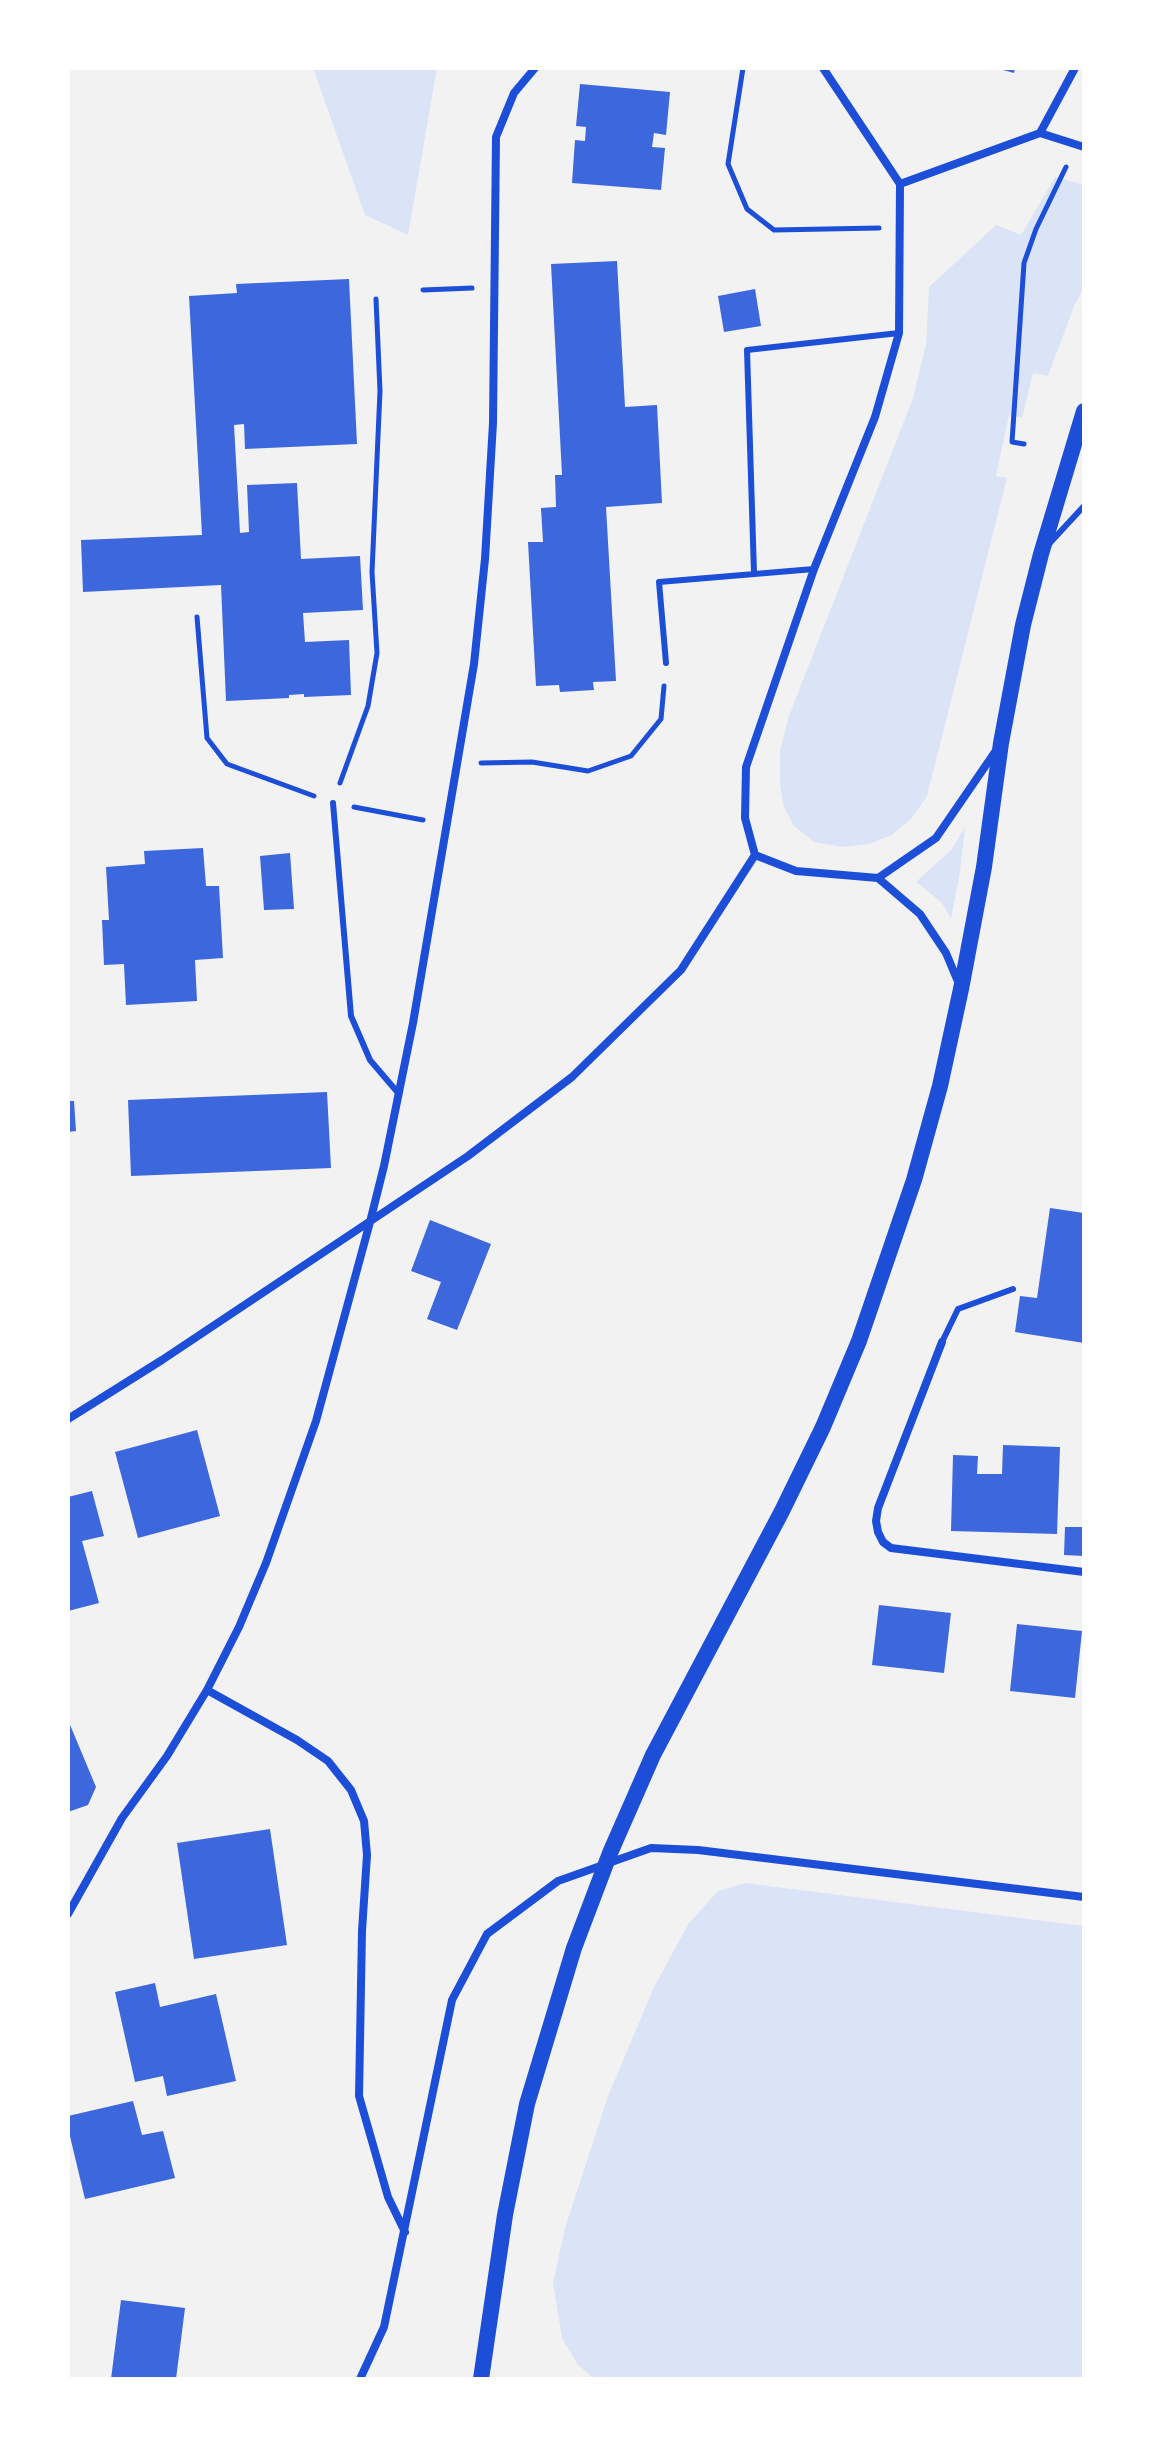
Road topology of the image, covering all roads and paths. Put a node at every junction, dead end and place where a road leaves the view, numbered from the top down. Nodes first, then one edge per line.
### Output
1 (535, 68) edge
2 (743, 68) edge
3 (823, 68) edge
4 (1075, 68) edge
5 (1040, 133) junction
6 (1081, 146) edge
7 (900, 184) junction
8 (900, 227) junction
9 (493, 288) junction
10 (423, 290) dead end
11 (376, 299) dead end
12 (899, 333) junction
13 (1084, 411) edge
14 (1024, 444) dead end
15 (1084, 506) edge
16 (1041, 554) junction
17 (814, 569) junction
18 (754, 573) junction
19 (197, 617) dead end
20 (666, 663) joint
21 (1001, 743) junction
22 (456, 764) junction
23 (333, 803) junction
24 (374, 812) dead end
25 (405, 819) dead end
26 (755, 855) junction
27 (878, 878) junction
28 (961, 989) junction
29 (399, 1094) junction
30 (370, 1222) junction
31 (1013, 1289) dead end
32 (942, 1342) joint
33 (68, 1419) edge
34 (1084, 1572) edge
35 (207, 1690) junction
36 (1084, 1897) edge
37 (68, 1914) edge
38 (405, 2233) junction
39 (360, 2379) edge
40 (481, 2379) edge

1 - 9 street
2 - 8 path
3 - 7 street
4 - 5 street
5 - 6 street
5 - 7 street
6 - 14 path
7 - 8 street
8 - 12 street
9 - 10 path
9 - 22 street
11 - 23 path
12 - 17 street
12 - 18 lane
13 - 16 main road
15 - 16 lane
16 - 21 main road
17 - 18 lane
17 - 26 street
18 - 20 lane
19 - 23 path
20 - 22 path
21 - 27 street
21 - 28 main road
22 - 29 street
23 - 29 lane
24 - 25 path
26 - 27 street
26 - 30 street
27 - 28 street
28 - 40 main road
29 - 30 street
30 - 33 street
30 - 35 street
31 - 32 lane
32 - 34 street
35 - 37 street
35 - 38 street
36 - 38 street
38 - 39 street

